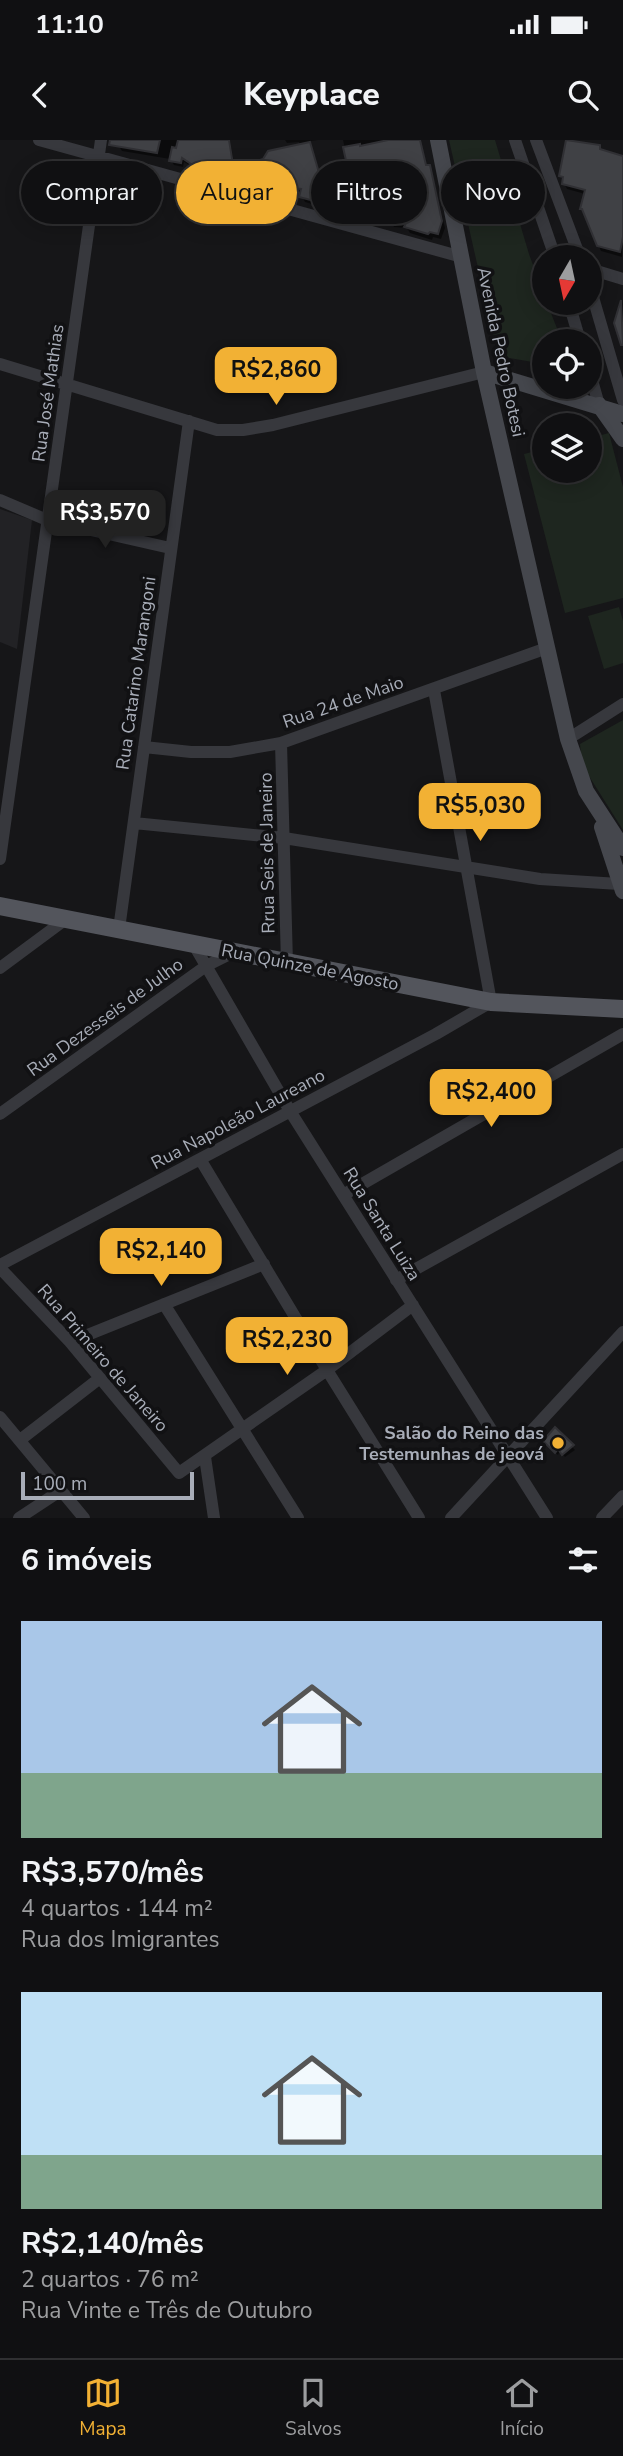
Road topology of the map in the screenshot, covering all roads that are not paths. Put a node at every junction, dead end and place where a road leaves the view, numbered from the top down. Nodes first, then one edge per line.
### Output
1 (39, 140) edge
2 (102, 140) edge
3 (438, 140) edge
4 (515, 140) edge
5 (536, 140) edge
6 (99, 158) junction
7 (551, 245) edge
8 (575, 245) edge
9 (462, 257) junction
10 (602, 273) edge
11 (623, 279) edge
12 (598, 315) edge
13 (0, 364) edge
14 (484, 372) junction
15 (67, 383) junction
16 (597, 399) edge
17 (623, 400) edge
18 (599, 405) junction
19 (623, 414) edge
20 (189, 421) junction
21 (623, 439) edge
22 (0, 500) edge
23 (47, 520) junction
24 (170, 548) junction
25 (547, 648) junction
26 (434, 690) junction
27 (623, 704) edge
28 (568, 739) junction
29 (281, 743) junction
30 (144, 747) junction
31 (598, 812) junction
32 (134, 823) junction
33 (284, 838) junction
34 (623, 848) edge
35 (0, 859) edge
36 (467, 868) junction
37 (621, 887) edge
38 (0, 906) edge
39 (66, 919) junction
40 (119, 929) junction
41 (194, 945) junction
42 (234, 952) junction
43 (287, 963) junction
44 (206, 966) junction
45 (0, 968) edge
46 (491, 1002) junction
47 (622, 1009) edge
48 (622, 1034) edge
49 (290, 1111) junction
50 (0, 1114) edge
51 (623, 1154) edge
52 (200, 1159) junction
53 (343, 1195) junction
54 (264, 1264) junction
55 (0, 1266) edge
56 (396, 1280) junction
57 (164, 1304) junction
58 (412, 1305) junction
59 (623, 1332) edge
60 (70, 1342) junction
61 (327, 1370) junction
62 (100, 1378) junction
63 (0, 1417) edge
64 (241, 1428) junction
65 (4, 1430) edge
66 (20, 1440) junction
67 (205, 1457) junction
68 (509, 1457) junction
69 (60, 1491) junction
70 (623, 1496) edge
71 (19, 1518) edge
72 (84, 1518) edge
73 (214, 1518) edge
74 (298, 1518) edge
75 (419, 1518) edge
76 (451, 1518) edge
77 (547, 1518) edge
78 (602, 1518) edge

1 - 6 street
2 - 6 street, Rua José Mathias
3 - 9 main road, Avenida Pedro Botesi
4 - 7 street
5 - 8 street
6 - 9 street
6 - 15 street, Rua José Mathias
9 - 14 main road, Avenida Pedro Botesi
10 - 11 street
12 - 17 street
13 - 15 street
14 - 18 main road
14 - 20 street
14 - 25 main road, Avenida Pedro Botesi
15 - 20 street
15 - 23 street, Rua José Mathias
16 - 18 street
18 - 19 main road
18 - 21 main road
20 - 24 street, Rua Catarino Marangoni
22 - 23 street
23 - 24 street
23 - 35 street, Rua José Mathias
24 - 30 street, Rua Catarino Marangoni
25 - 26 street, Rua 24 de Maio
25 - 28 main road, Avenida Pedro Botesi
26 - 29 street, Rua 24 de Maio
26 - 36 street
27 - 28 street
28 - 31 main road, Avenida Pedro Botesi
29 - 30 street, Rua 24 de Maio
29 - 33 street, Rrua Seis de Janeiro
30 - 32 street, Rua Catarino Marangoni
31 - 34 main road, Avenida Pedro Botesi
31 - 37 main road, Avenida Pedro Botesi
32 - 33 street
32 - 40 street, Rua Catarino Marangoni
33 - 36 street
33 - 43 street, Rrua Seis de Janeiro
36 - 37 street
36 - 46 street
38 - 39 main road, Rua Quinze de Agosto
39 - 40 main road, Rua Quinze de Agosto
39 - 45 street
40 - 41 main road, Rua Quinze de Agosto
41 - 42 main road, Rua Quinze de Agosto
41 - 44 street, Rua Santa Luiza
42 - 43 main road, Rua Quinze de Agosto
42 - 44 street, Rua Dezesseis de Julho
43 - 46 main road, Rua Quinze de Agosto
44 - 49 street, Rua Santa Luiza
44 - 50 street, Rua Dezesseis de Julho
46 - 47 main road, Rua Quinze de Agosto
46 - 49 street, Rua Napoleão Laureano
47 - 48 street
48 - 53 street
49 - 52 street, Rua Napoleão Laureano
49 - 53 street, Rua Santa Luiza
51 - 56 street
52 - 54 street
52 - 55 street, Rua Napoleão Laureano
53 - 56 street, Rua Santa Luiza
54 - 57 street
54 - 61 street
55 - 60 street, Rua Primeiro de Janeiro
56 - 58 street, Rua Santa Luiza
57 - 60 street
57 - 64 street
58 - 61 street
58 - 68 street, Rua Santa Luiza
59 - 68 street
60 - 62 street, Rua Primeiro de Janeiro
61 - 64 street
61 - 75 street
62 - 66 street
62 - 67 street, Rua Primeiro de Janeiro
63 - 65 street
64 - 67 street
64 - 74 street
65 - 66 street
66 - 69 street
67 - 73 street
68 - 76 street
68 - 77 street, Rua Santa Luiza
69 - 71 street
69 - 72 street
70 - 78 street

